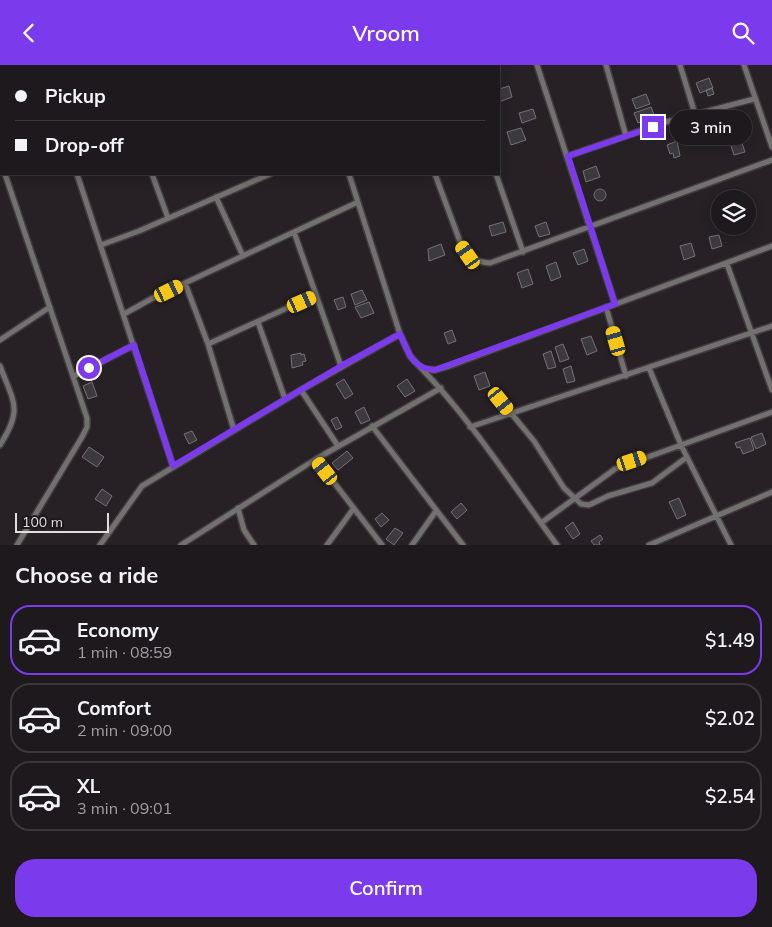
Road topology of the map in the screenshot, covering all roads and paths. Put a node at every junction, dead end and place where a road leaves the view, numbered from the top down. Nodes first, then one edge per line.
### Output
1 (537, 65) edge
2 (606, 65) edge
3 (680, 65) edge
4 (744, 65) edge
5 (754, 99) junction
6 (695, 114) junction
7 (626, 136) junction
8 (772, 147) edge
9 (568, 156) junction
10 (772, 160) edge
11 (5, 175) edge
12 (77, 175) edge
13 (152, 175) edge
14 (268, 175) edge
15 (349, 175) edge
16 (435, 175) edge
17 (496, 175) edge
18 (216, 197) junction
19 (358, 202) junction
20 (168, 218) junction
21 (590, 228) junction
22 (294, 232) junction
23 (102, 245) junction
24 (772, 246) edge
25 (523, 252) junction
26 (243, 256) junction
27 (726, 264) junction
28 (185, 283) junction
29 (316, 295) junction
30 (615, 304) junction
31 (50, 307) junction
32 (606, 307) junction
33 (124, 314) junction
34 (258, 322) junction
35 (772, 326) edge
36 (752, 333) junction
37 (400, 334) junction
38 (0, 340) edge
39 (208, 344) junction
40 (134, 345) junction
41 (341, 366) junction
42 (0, 367) edge
43 (649, 368) junction
44 (422, 369) junction
45 (626, 375) junction
46 (74, 376) junction
47 (441, 388) junction
48 (300, 390) junction
49 (772, 391) edge
50 (285, 399) junction
51 (501, 401) dead end
52 (772, 412) edge
53 (512, 415) junction
54 (372, 426) junction
55 (470, 427) junction
56 (234, 430) junction
57 (0, 445) edge
58 (681, 445) junction
59 (338, 446) junction
60 (687, 457) junction
61 (316, 459) junction
62 (173, 466) junction
63 (772, 492) edge
64 (573, 499) junction
65 (238, 508) junction
66 (354, 508) junction
67 (436, 511) junction
68 (715, 516) junction
69 (541, 523) junction
70 (17, 545) edge
71 (100, 545) edge
72 (181, 545) edge
73 (254, 545) edge
74 (327, 545) edge
75 (382, 545) edge
76 (412, 545) edge
77 (463, 545) edge
78 (557, 545) edge
79 (649, 545) edge
80 (731, 545) edge

1 - 9 street
2 - 7 street
3 - 6 street
4 - 5 street
5 - 6 street
5 - 8 street
6 - 7 street
7 - 9 street
9 - 21 street
10 - 21 street
11 - 31 street
12 - 23 street
13 - 20 street
14 - 18 street
15 - 19 street
16 - 25 street
17 - 25 street
18 - 20 street
18 - 26 street
19 - 22 street
19 - 37 street
20 - 23 street
21 - 25 street
21 - 30 street
22 - 26 street
22 - 29 street
23 - 33 street
24 - 27 street
26 - 28 street
27 - 30 street
27 - 36 street
28 - 33 street
28 - 39 street
29 - 34 street
29 - 41 street
30 - 32 street
31 - 38 street
31 - 46 street
32 - 44 street
32 - 45 street
33 - 40 street
34 - 39 street
34 - 50 street
35 - 36 street
36 - 43 street
36 - 49 street
37 - 41 street
37 - 44 street
39 - 56 street
40 - 46 street
40 - 62 street
41 - 48 street
42 - 57 street
43 - 45 street
43 - 58 street
44 - 47 street
45 - 53 street
46 - 70 street
47 - 54 street
47 - 55 street
48 - 50 street
48 - 59 street
50 - 56 street
51 - 53 street
52 - 58 street
53 - 55 street
53 - 64 street
54 - 59 street
54 - 67 street
55 - 69 street
56 - 62 street
58 - 60 street
58 - 64 street
59 - 61 street
60 - 64 street
60 - 68 street
61 - 65 street
61 - 66 street
62 - 71 street
63 - 68 street
64 - 69 street
65 - 72 street
65 - 73 street
66 - 74 street
66 - 75 street
67 - 76 street
67 - 77 street
68 - 79 street
68 - 80 street
69 - 78 street

